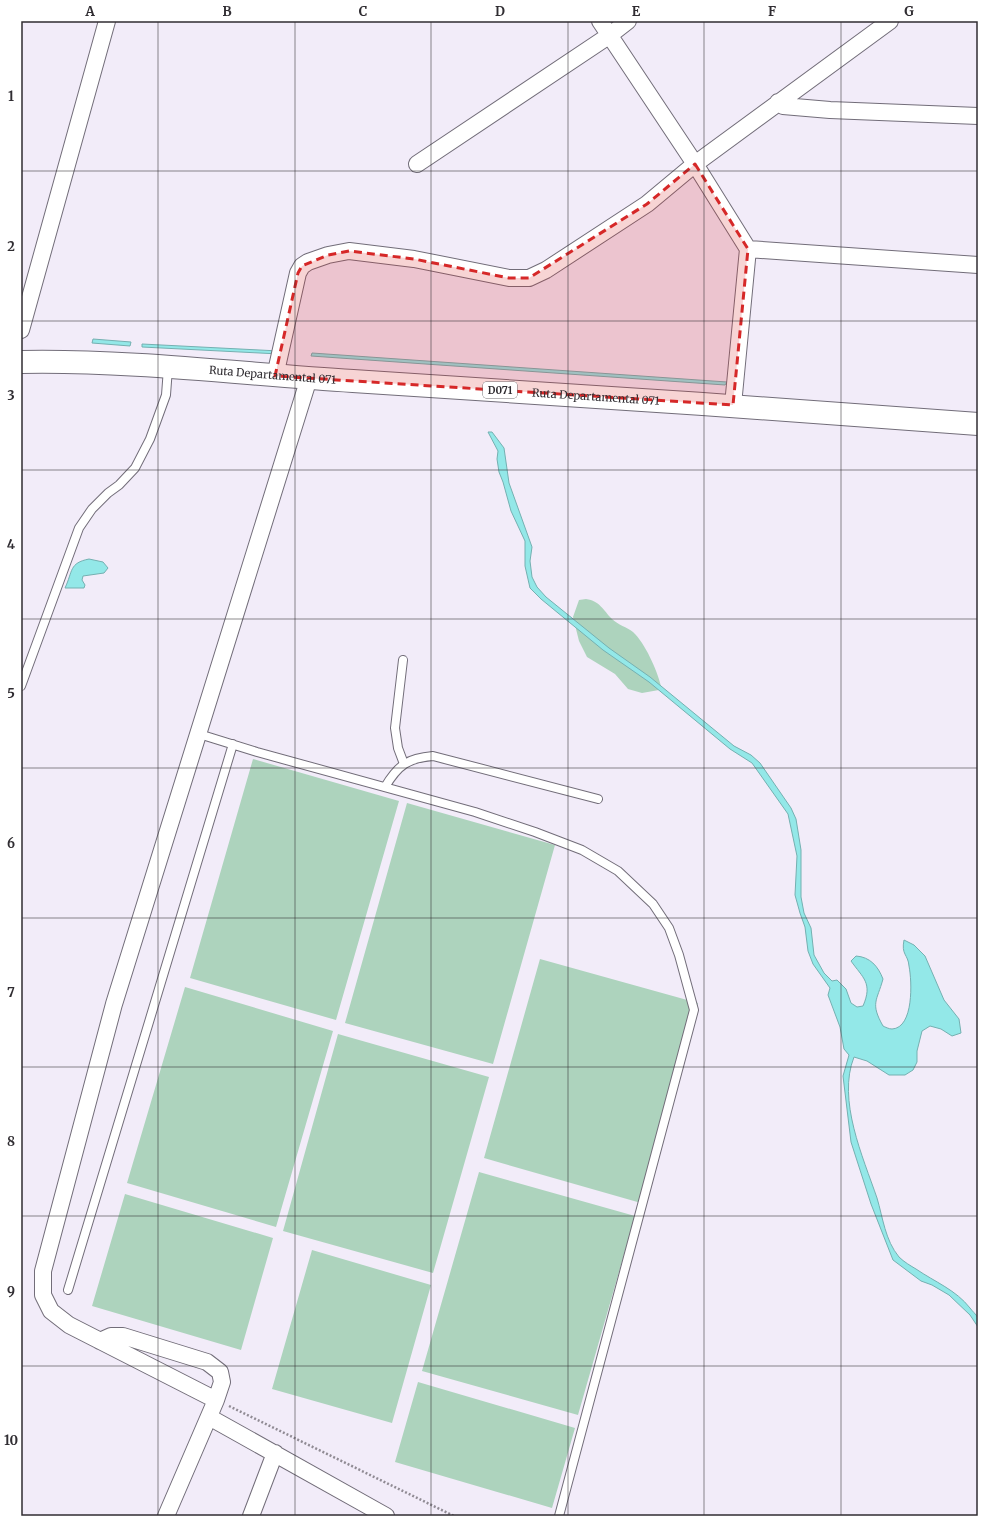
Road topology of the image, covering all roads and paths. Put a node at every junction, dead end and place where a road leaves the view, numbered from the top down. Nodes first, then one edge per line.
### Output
1 (107, 21) edge
2 (600, 21) edge
3 (628, 21) edge
4 (890, 21) edge
5 (610, 35) junction
6 (778, 102) junction
7 (978, 116) edge
8 (417, 164) dead end
9 (695, 164) junction
10 (748, 249) junction
11 (978, 265) edge
12 (21, 330) edge
13 (21, 362) edge
14 (168, 367) junction
15 (275, 376) junction
16 (310, 378) junction
17 (733, 405) junction
18 (978, 424) edge
19 (404, 660) dead end
20 (21, 686) edge
21 (199, 734) junction
22 (233, 744) junction
23 (404, 764) junction
24 (385, 787) junction
25 (598, 799) dead end
26 (68, 1290) dead end
27 (100, 1341) junction
28 (216, 1400) junction
29 (209, 1417) junction
30 (275, 1453) junction
31 (166, 1516) edge
32 (251, 1516) edge
33 (386, 1516) edge
34 (454, 1516) edge
35 (559, 1516) edge

1 - 12 street
2 - 5 street
3 - 5 street
4 - 6 street
5 - 8 street
5 - 9 street
6 - 7 street
6 - 9 street
9 - 10 street
9 - 15 street
10 - 11 street
10 - 17 street
13 - 14 main road, Ruta Departamental 071 / D071
14 - 15 main road, Ruta Departamental 071 / D071
14 - 20 lane
15 - 16 main road, Ruta Departamental 071 / D071
16 - 17 main road, Ruta Departamental 071 / D071
16 - 21 street
17 - 18 main road, Ruta Departamental 071 / D071
19 - 23 lane
21 - 22 lane
21 - 27 street
22 - 24 lane
22 - 26 lane
23 - 24 lane
23 - 25 lane
24 - 35 lane
27 - 28 street
27 - 28 street
28 - 29 street
28 - 34 path
29 - 30 street
29 - 31 street
30 - 32 street
30 - 33 street

